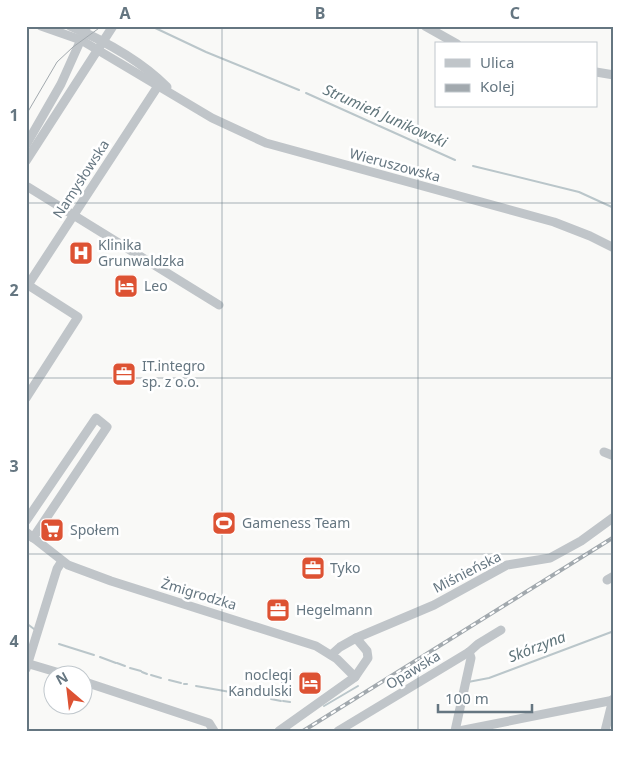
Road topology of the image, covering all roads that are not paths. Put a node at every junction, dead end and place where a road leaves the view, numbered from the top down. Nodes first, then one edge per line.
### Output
1 (42, 26) edge
2 (70, 26) edge
3 (113, 26) edge
4 (425, 26) edge
5 (84, 33) edge
6 (453, 42) edge
7 (100, 46) junction
8 (598, 72) edge
9 (614, 75) edge
10 (158, 86) junction
11 (174, 95) junction
12 (26, 145) edge
13 (26, 161) edge
14 (28, 187) dead end
15 (74, 216) junction
16 (614, 248) edge
17 (27, 286) edge
18 (219, 305) dead end
19 (26, 398) edge
20 (604, 452) dead end
21 (614, 456) edge
22 (614, 517) edge
23 (26, 521) edge
24 (30, 535) edge
25 (62, 561) junction
26 (501, 630) dead end
27 (356, 638) junction
28 (469, 652) junction
29 (331, 655) junction
30 (27, 665) edge
31 (42, 669) edge
32 (355, 677) junction
33 (92, 684) edge
34 (613, 699) edge
35 (214, 731) edge
36 (279, 731) edge
37 (338, 731) edge
38 (455, 731) edge
39 (459, 731) edge
40 (605, 731) edge

1 - 5 street
2 - 5 street
3 - 7 street
4 - 6 street
5 - 7 street, Wieruszowska
5 - 12 street
7 - 10 street, Wieruszowska
7 - 11 street, Wieruszowska
7 - 13 street
8 - 9 street
10 - 11 street, Wieruszowska
10 - 15 street, Namysłowska
11 - 16 street, Wieruszowska
14 - 15 street
15 - 17 street, Namysłowska
15 - 18 street
17 - 19 street
20 - 21 street
22 - 27 street, Miśnieńska
23 - 24 street, Żmigrodzka
24 - 25 street, Żmigrodzka
25 - 29 street, Żmigrodzka
25 - 30 street
26 - 28 street, Opawska
27 - 29 street, Miśnieńska
27 - 32 street
28 - 37 street, Opawska
28 - 38 street
29 - 32 street, Żmigrodzka
30 - 31 street
32 - 36 street
33 - 35 street
34 - 39 street
34 - 40 street

